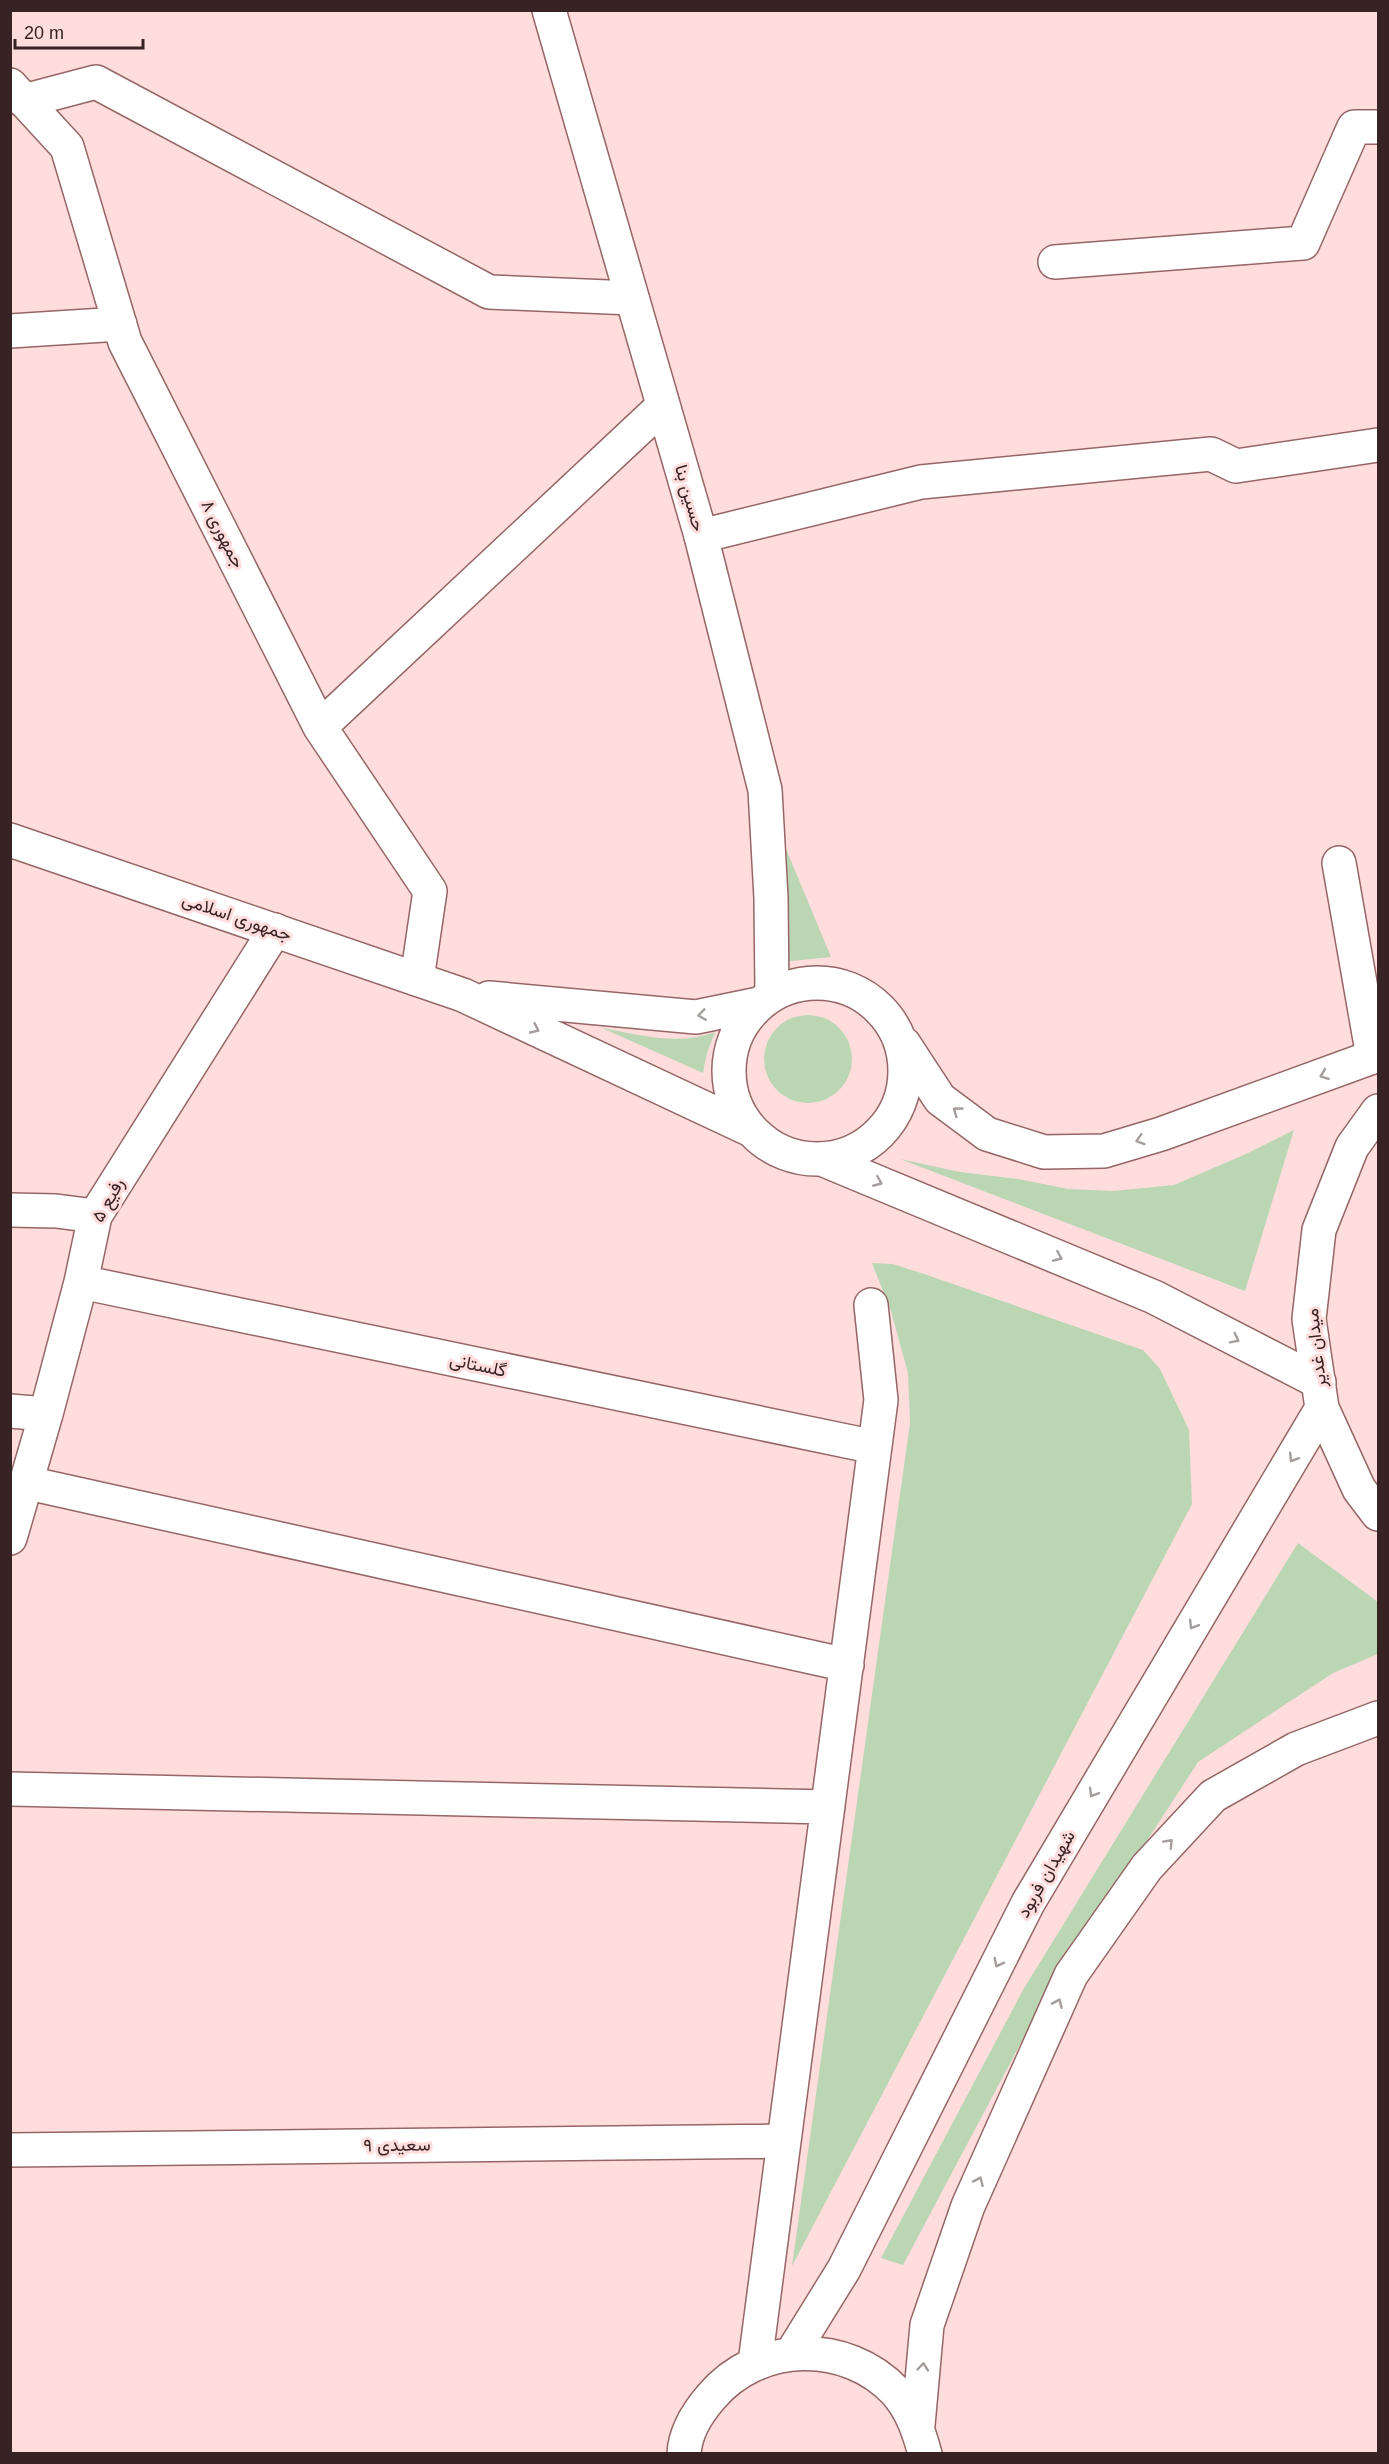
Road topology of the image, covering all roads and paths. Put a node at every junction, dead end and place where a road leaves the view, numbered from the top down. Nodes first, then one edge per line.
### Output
1 (549, 10) edge
2 (17, 93) edge
3 (1378, 127) edge
4 (1055, 262) dead end
5 (632, 298) junction
6 (120, 324) junction
7 (10, 331) edge
8 (663, 406) junction
9 (1378, 445) edge
10 (701, 536) junction
11 (320, 727) junction
12 (10, 840) edge
13 (1339, 863) dead end
14 (275, 930) junction
15 (417, 979) junction
16 (464, 995) junction
17 (766, 1000) junction
18 (900, 1038) junction
19 (1376, 1056) edge
20 (1378, 1111) edge
21 (749, 1129) junction
22 (824, 1160) junction
23 (10, 1210) edge
24 (95, 1216) junction
25 (81, 1282) junction
26 (871, 1305) dead end
27 (1321, 1395) junction
28 (10, 1411) edge
29 (46, 1414) junction
30 (875, 1447) junction
31 (28, 1483) junction
32 (1378, 1514) edge
33 (10, 1538) edge
34 (847, 1665) junction
35 (1378, 1718) edge
36 (10, 1790) edge
37 (828, 1807) junction
38 (784, 2141) junction
39 (10, 2150) edge
40 (792, 2353) junction
41 (755, 2362) junction
42 (921, 2439) edge
43 (684, 2454) edge

1 - 5 street, حسین بنا
2 - 5 street
2 - 6 street, جمهوری ۸
3 - 4 street
5 - 8 street, حسین بنا
6 - 7 street
6 - 11 street, جمهوری ۸
8 - 10 street, حسین بنا
8 - 11 street
9 - 10 street
10 - 17 street, حسین بنا
11 - 15 street, جمهوری ۸
12 - 14 street, جمهوری اسلامی
13 - 19 street
14 - 15 street, جمهوری اسلامی
14 - 24 street, رفیع ۵
15 - 16 street, جمهوری اسلامی
17 -> 16 street
16 -> 21 street
17 - 18 street
17 - 21 street
19 -> 18 street
18 - 22 street
20 - 27 street, میدان غدیر
21 - 22 street
22 -> 27 street
23 - 24 street
24 - 25 street, رفیع ۵
25 - 29 street, رفیع ۵
25 - 30 street, گلستانی
26 - 30 street
27 - 32 street, میدان غدیر
27 -> 40 street, شهيدان فربود
28 - 29 street
29 - 31 street, رفیع ۵
30 - 34 street
31 - 33 street, رفیع ۵
31 - 34 street
34 - 37 street
42 -> 35 street
36 - 37 street
37 - 38 street
38 - 39 street, سعیدی ۹
38 - 41 street
40 - 41 street
40 - 42 street
41 - 43 street

